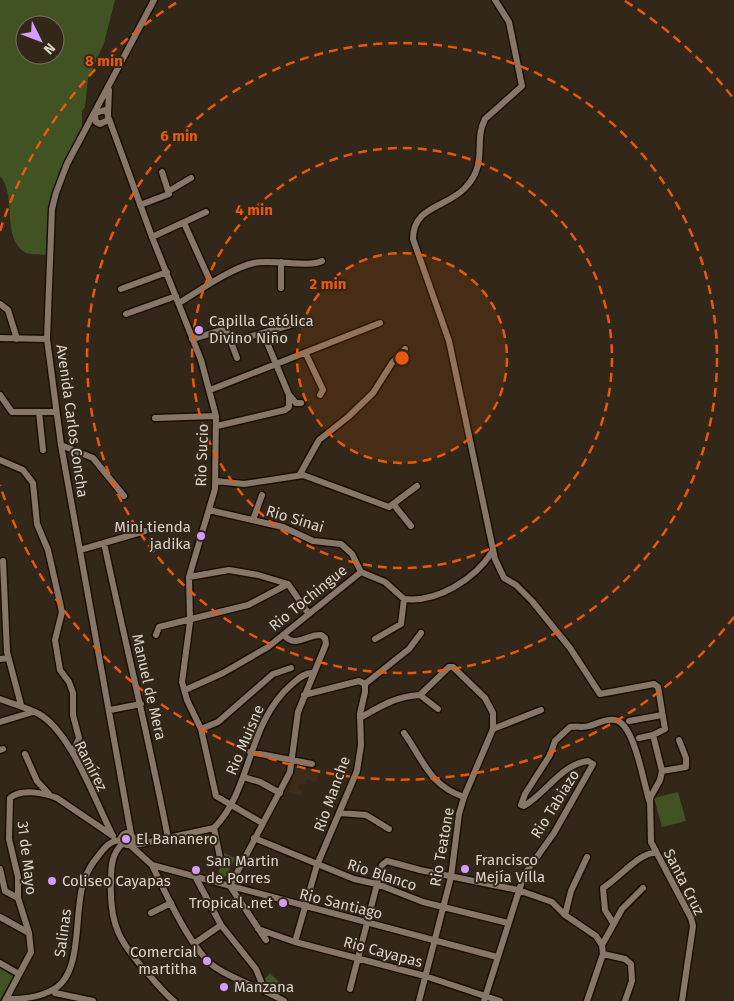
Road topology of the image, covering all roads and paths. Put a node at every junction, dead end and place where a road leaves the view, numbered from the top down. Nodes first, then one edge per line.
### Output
1 (154, 0) edge
2 (495, 0) edge
3 (109, 87) junction
4 (95, 115) junction
5 (109, 116) junction
6 (101, 124) junction
7 (87, 130) junction
8 (112, 130) junction
9 (162, 172) dead end
10 (190, 178) dead end
11 (169, 191) junction
12 (140, 205) junction
13 (206, 212) dead end
14 (184, 223) junction
15 (152, 237) junction
16 (322, 261) dead end
17 (281, 262) junction
18 (167, 272) junction
19 (211, 283) junction
20 (121, 288) dead end
21 (281, 288) dead end
22 (177, 299) junction
23 (0, 304) edge
24 (126, 314) dead end
25 (380, 323) dead end
26 (294, 324) dead end
27 (263, 333) junction
28 (0, 338) edge
29 (17, 339) junction
30 (47, 339) junction
31 (192, 339) junction
32 (231, 342) junction
33 (404, 349) dead end
34 (306, 354) junction
35 (237, 358) dead end
36 (275, 364) junction
37 (210, 390) junction
38 (0, 395) edge
39 (289, 395) junction
40 (320, 395) dead end
41 (301, 403) dead end
42 (39, 412) junction
43 (56, 412) junction
44 (216, 416) junction
45 (155, 418) dead end
46 (217, 426) junction
47 (61, 445) junction
48 (43, 450) dead end
49 (0, 460) edge
50 (300, 474) junction
51 (216, 481) junction
52 (417, 486) dead end
53 (262, 494) dead end
54 (124, 496) dead end
55 (394, 505) junction
56 (209, 510) junction
57 (252, 520) junction
58 (411, 526) dead end
59 (145, 531) dead end
60 (104, 543) junction
61 (80, 550) junction
62 (492, 552) junction
63 (3, 561) dead end
64 (361, 572) junction
65 (189, 577) junction
66 (288, 584) junction
67 (404, 599) junction
68 (308, 613) junction
69 (190, 620) junction
70 (421, 633) dead end
71 (156, 635) dead end
72 (284, 635) junction
73 (376, 639) dead end
74 (8, 658) junction
75 (0, 659) edge
76 (291, 668) dead end
77 (312, 673) junction
78 (365, 684) junction
79 (185, 690) junction
80 (304, 695) junction
81 (420, 695) junction
82 (0, 699) edge
83 (141, 704) junction
84 (21, 705) junction
85 (438, 709) dead end
86 (110, 710) junction
87 (541, 710) dead end
88 (33, 712) junction
89 (662, 715) junction
90 (360, 718) junction
91 (629, 721) dead end
92 (0, 722) edge
93 (201, 729) junction
94 (493, 729) junction
95 (404, 733) dead end
96 (653, 735) junction
97 (639, 738) dead end
98 (679, 740) dead end
99 (73, 752) junction
100 (250, 752) junction
101 (25, 754) dead end
102 (292, 760) junction
103 (312, 764) dead end
104 (662, 771) junction
105 (243, 777) junction
106 (280, 793) junction
107 (49, 795) junction
108 (464, 797) junction
109 (650, 804) junction
110 (230, 805) junction
111 (340, 814) junction
112 (262, 823) junction
113 (214, 828) junction
114 (389, 828) dead end
115 (131, 834) junction
116 (168, 838) junction
117 (254, 838) junction
118 (122, 841) junction
119 (655, 853) junction
120 (587, 856) dead end
121 (220, 858) dead end
122 (152, 865) junction
123 (317, 865) junction
124 (0, 869) edge
125 (167, 870) junction
126 (451, 877) junction
127 (196, 878) junction
128 (160, 882) junction
129 (378, 884) junction
130 (230, 886) junction
131 (643, 888) dead end
132 (518, 890) junction
133 (18, 898) junction
134 (171, 903) junction
135 (305, 908) junction
136 (443, 908) junction
137 (151, 913) dead end
138 (565, 915) junction
139 (0, 917) edge
140 (367, 923) junction
141 (508, 923) junction
142 (613, 923) junction
143 (221, 925) junction
144 (258, 929) junction
145 (29, 933) junction
146 (266, 940) dead end
147 (434, 941) junction
148 (296, 942) junction
149 (194, 943) junction
150 (602, 945) junction
151 (603, 954) junction
152 (497, 957) junction
153 (358, 958) junction
154 (0, 963) edge
155 (19, 974) junction
156 (425, 976) junction
157 (264, 989) junction
158 (350, 989) dead end
159 (55, 991) junction
160 (79, 999) edge
161 (484, 999) edge
162 (6, 1000) edge
163 (55, 1001) edge
164 (93, 1001) edge
165 (174, 1001) edge
166 (284, 1001) edge
167 (419, 1001) edge
168 (500, 1001) edge
169 (588, 1001) edge
170 (625, 1001) edge
171 (682, 1001) edge

1 - 3 street, Avenida Carlos Concha
2 - 62 street
3 - 4 street, Avenida Carlos Concha
3 - 5 street, Rio Sucio
4 - 5 street
4 - 6 street
4 - 7 street, Avenida Carlos Concha
5 - 6 street
5 - 8 street, Rio Sucio
6 - 7 street
6 - 8 street
7 - 30 street, Avenida Carlos Concha
8 - 12 street, Rio Sucio
9 - 11 street
10 - 11 street
11 - 12 street
12 - 15 street, Rio Sucio
13 - 14 street
14 - 15 street
14 - 19 street
15 - 18 street, Rio Sucio
16 - 17 street
17 - 19 street
17 - 21 street
18 - 20 street
18 - 22 street, Rio Sucio
19 - 22 street
22 - 24 street
22 - 31 street, Rio Sucio
23 - 29 street
25 - 34 street
26 - 27 street
27 - 32 street
27 - 36 street
28 - 29 street
29 - 30 street
30 - 43 street, Avenida Carlos Concha
31 - 32 street
31 - 37 street, Rio Sucio
32 - 35 street
33 - 50 street
34 - 36 street
34 - 40 street
36 - 37 street
36 - 39 street
37 - 44 street, Rio Sucio
38 - 42 street
39 - 41 street
39 - 46 street
42 - 43 street
42 - 48 street
43 - 47 street, Avenida Carlos Concha
44 - 45 street
44 - 46 street, Rio Sucio
46 - 51 street, Rio Sucio
47 - 54 street
47 - 61 street, Avenida Carlos Concha
49 - 99 street
50 - 51 street
50 - 55 street
51 - 56 street, Rio Sucio
52 - 55 street
53 - 57 street
55 - 58 street
56 - 57 street, Rio Sinai
56 - 65 street, Rio Sucio
57 - 64 street, Rio Sinai
59 - 60 street
60 - 61 street
60 - 83 street, Manuel de Mera
61 - 86 street, Avenida Carlos Concha
62 - 67 street
62 - 89 street
63 - 74 street
64 - 67 street, Rio Tochingue
64 - 68 street, Rio Tochingue
65 - 66 street
65 - 69 street, Rio Sucio
66 - 68 street
66 - 69 street
67 - 73 street
68 - 72 street, Rio Tochingue
69 - 71 street
69 - 79 street, Rio Sucio
70 - 78 street
72 - 77 street
72 - 79 street, Rio Tochingue
74 - 75 street
74 - 84 street
76 - 93 street
77 - 80 street
77 - 100 street, Rio Muisne
78 - 80 street
78 - 90 street, Rio Manche
79 - 93 street, Rio Sucio
80 - 102 street
81 - 85 street
81 - 90 street
81 - 94 street, Rio Teatone
82 - 84 street, Ramírez
83 - 86 street
83 - 116 street, Manuel de Mera
84 - 88 street, Ramírez
86 - 115 street, Avenida Carlos Concha
87 - 94 street
88 - 92 street
88 - 99 street, Ramírez
89 - 91 street
89 - 96 street
90 - 111 street, Rio Manche
93 - 110 street, Rio Sucio
94 - 108 street, Rio Teatone
95 - 108 street
96 - 97 street
96 - 104 street
98 - 104 street
99 - 118 street, Ramírez
100 - 102 street
100 - 105 street, Rio Muisne
101 - 107 street
102 - 103 street
102 - 106 street
104 - 109 street
105 - 106 street
105 - 110 street, Rio Muisne
106 - 112 street
107 - 118 street, 31 de Mayo
107 - 133 street, 31 de Mayo
108 - 126 street, Rio Teatone
109 - 119 street, Santa Cruz
109 - 132 street, Rio Tabiazo
110 - 112 street, Rio Sucio
110 - 113 street, Rio Muisne
111 - 114 street
111 - 123 street, Rio Manche
112 - 117 street
113 - 116 street
113 - 121 street
115 - 118 street, Avenida Carlos Concha
115 - 118 street, Salinas
116 - 118 street
117 - 123 street, Rio Blanco
117 - 130 street
118 - 122 street, Rio Santiago
118 - 159 street, Salinas
118 - 165 street
119 - 142 street
119 - 171 street, Santa Cruz
120 - 138 street
122 - 125 street, Rio Santiago
122 - 128 street
123 - 129 street, Rio Blanco
123 - 135 street, Rio Manche
124 - 133 street
125 - 127 street, Rio Santiago
125 - 128 street
126 - 129 street
126 - 132 street
126 - 136 street, Rio Teatone
127 - 130 street, Rio Santiago
127 - 143 street
128 - 134 street
129 - 136 street, Rio Blanco
129 - 140 street
130 - 135 street, Rio Santiago
130 - 144 street
131 - 142 street
132 - 138 street
132 - 141 street, Rio Tabiazo
133 - 145 street, 31 de Mayo
134 - 137 street
134 - 149 street
135 - 140 street, Rio Santiago
135 - 148 street, Rio Manche
136 - 141 street, Rio Blanco
136 - 147 street, Rio Teatone
138 - 150 street
139 - 145 street
140 - 147 street, Rio Santiago
140 - 153 street
141 - 152 street, Rio Tabiazo
142 - 150 street
143 - 149 street
143 - 157 street
144 - 146 street
144 - 148 street, Rio Cayapas
145 - 155 street, 31 de Mayo
147 - 152 street, Rio Santiago
147 - 156 street, Rio Teatone
148 - 153 street, Rio Cayapas
149 - 157 street
150 - 151 street
151 - 169 street
151 - 170 street
152 - 161 street, Rio Tabiazo
153 - 156 street, Rio Cayapas
153 - 158 street
154 - 155 street
155 - 162 street, 31 de Mayo
156 - 161 street, Rio Cayapas
156 - 167 street, Rio Teatone
157 - 166 street
159 - 160 street
159 - 162 street
159 - 163 street
160 - 164 street
161 - 168 street, Rio Cayapas

